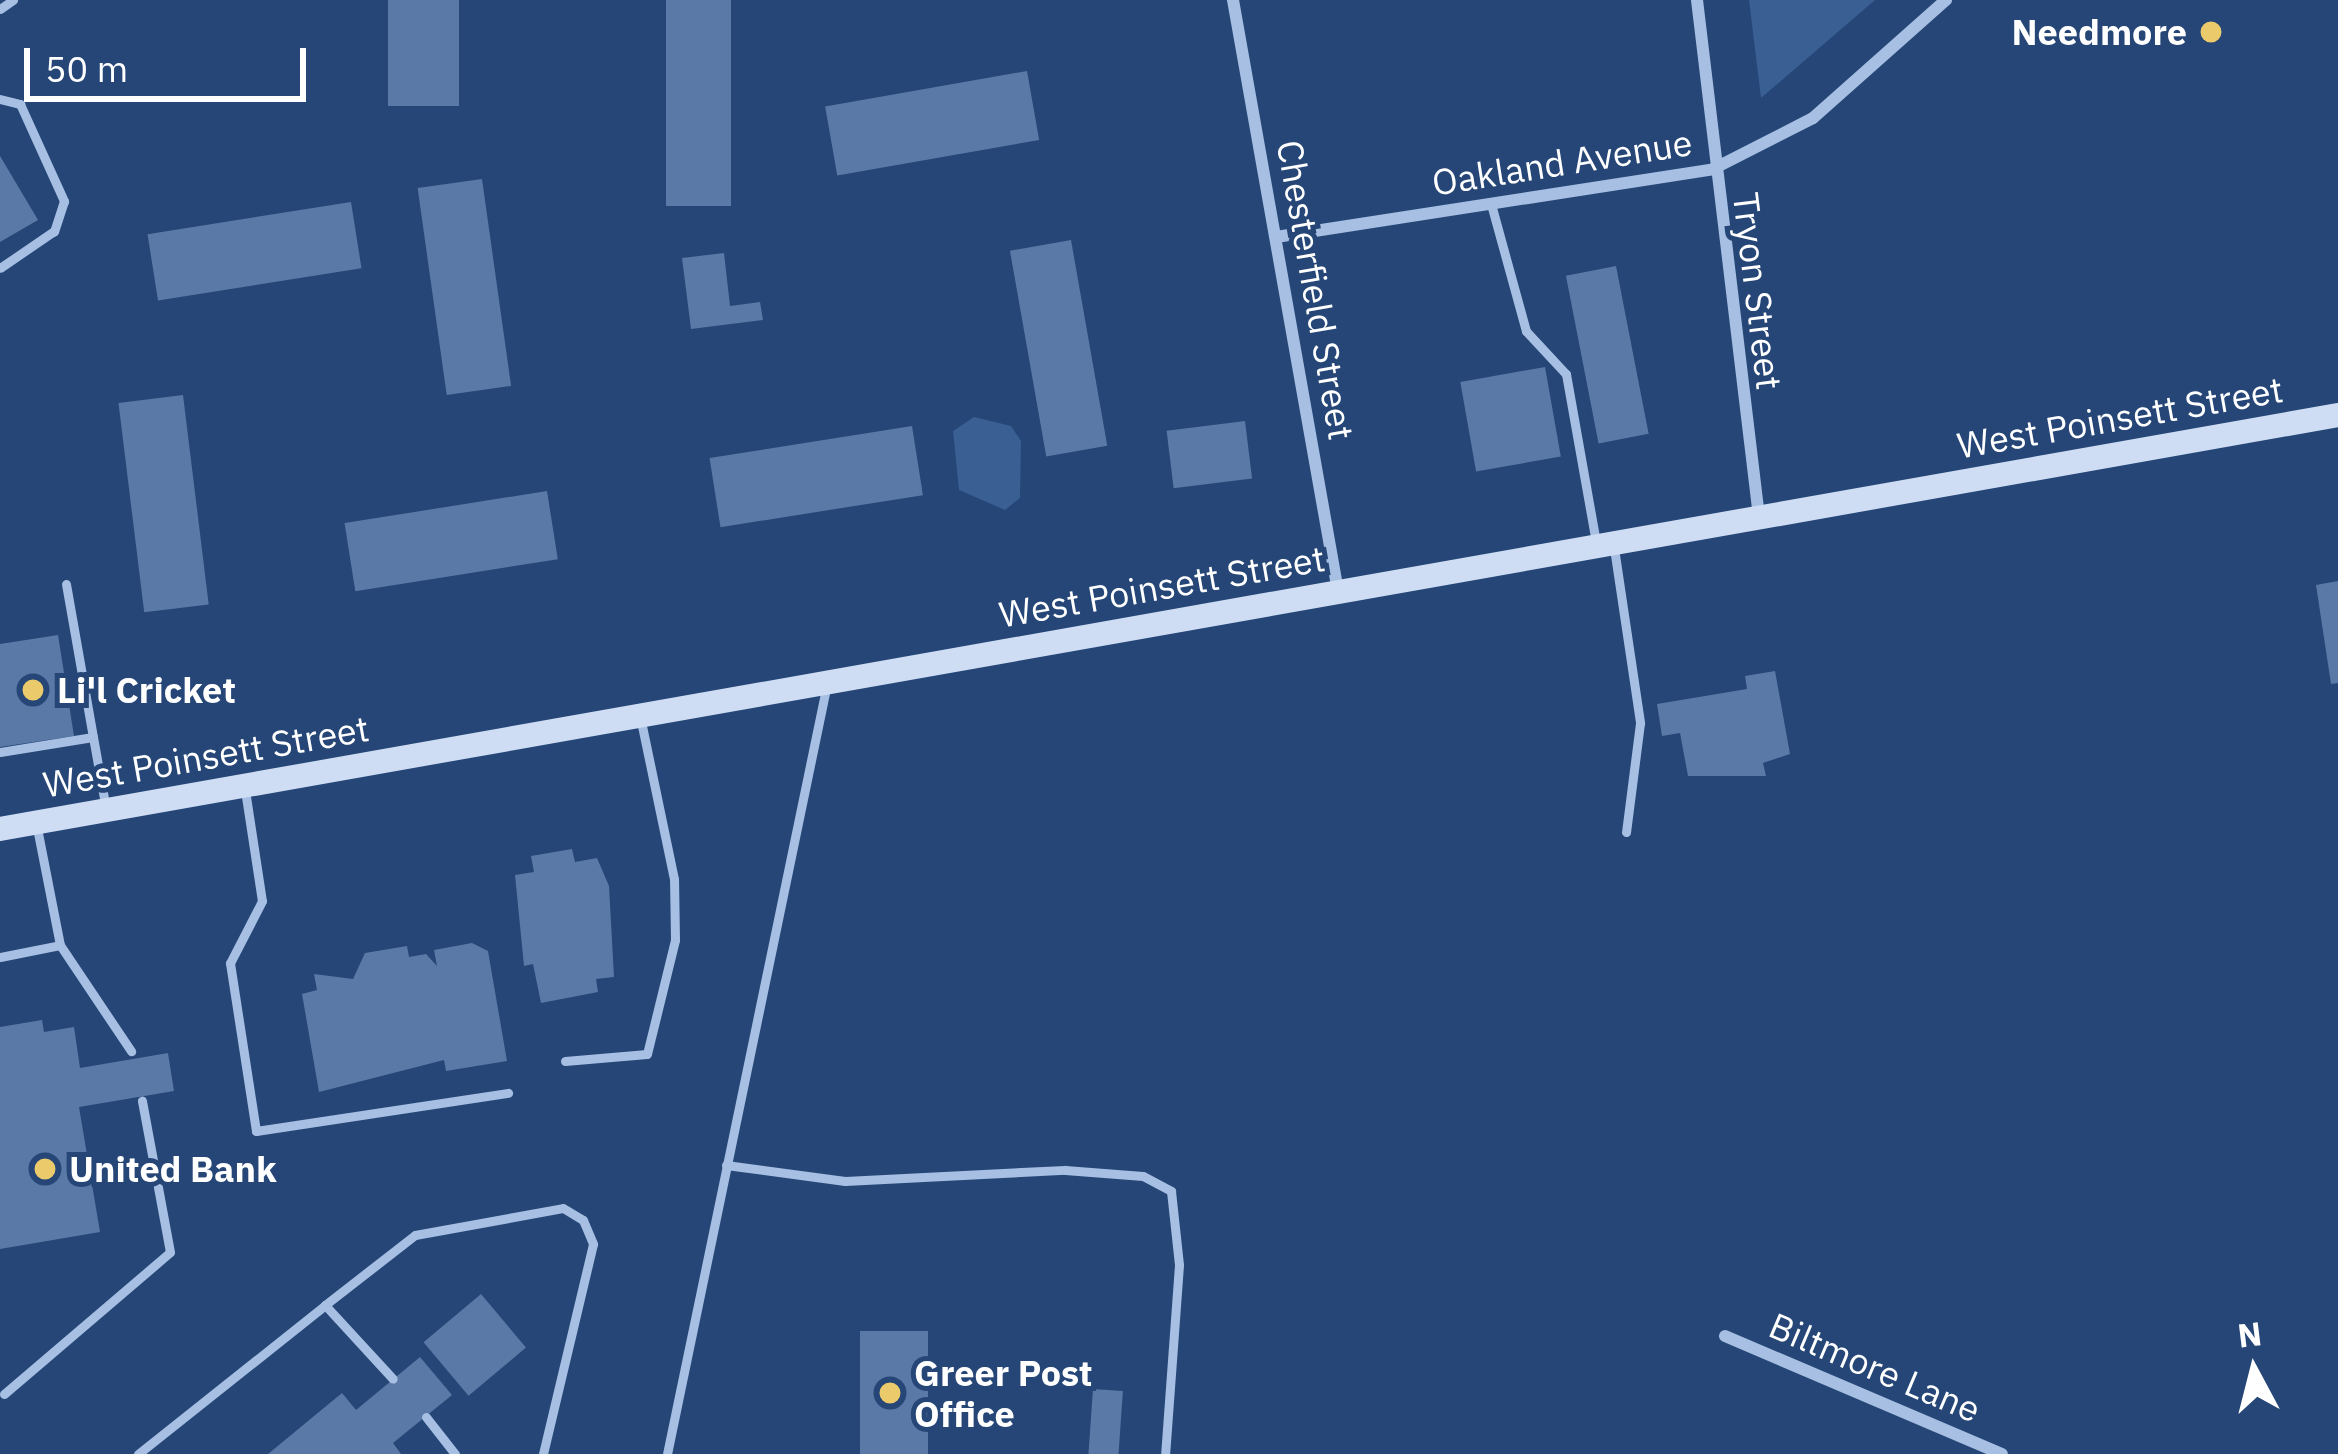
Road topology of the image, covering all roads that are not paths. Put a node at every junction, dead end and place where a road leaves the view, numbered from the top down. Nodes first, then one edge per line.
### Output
1 (13, 0) edge
2 (1233, 0) edge
3 (1696, 0) edge
4 (1946, 0) edge
5 (0, 9) edge
6 (0, 99) edge
7 (1713, 169) junction
8 (1491, 204) junction
9 (1276, 237) junction
10 (0, 268) edge
11 (2338, 416) edge
12 (1760, 518) junction
13 (1605, 544) junction
14 (66, 584) dead end
15 (1338, 591) junction
16 (827, 683) junction
17 (640, 715) junction
18 (93, 736) junction
19 (0, 752) edge
20 (244, 785) junction
21 (106, 810) junction
22 (36, 823) junction
23 (0, 829) edge
24 (1626, 832) dead end
25 (60, 945) junction
26 (0, 958) edge
27 (131, 1051) dead end
28 (565, 1060) dead end
29 (508, 1093) dead end
30 (142, 1101) dead end
31 (726, 1165) junction
32 (326, 1305) junction
33 (1725, 1336) dead end
34 (393, 1379) dead end
35 (1, 1393) edge
36 (425, 1417) dead end
37 (138, 1454) edge
38 (455, 1454) edge
39 (544, 1454) edge
40 (667, 1454) edge
41 (1165, 1454) edge
42 (2002, 1454) edge

1 - 5 lane
2 - 9 street, Chesterfield Street
3 - 7 street, Tryon Street
4 - 7 street, Oakland Avenue
6 - 10 lane
7 - 8 street, Oakland Avenue
7 - 12 street, Tryon Street
8 - 9 street, Oakland Avenue
8 - 13 lane
9 - 15 street, Chesterfield Street
11 - 12 main road, West Poinsett Street
12 - 13 main road, West Poinsett Street
13 - 15 main road, West Poinsett Street
13 - 24 lane
14 - 18 lane
15 - 16 main road, West Poinsett Street
16 - 17 main road, West Poinsett Street
16 - 31 lane
17 - 20 main road, West Poinsett Street
17 - 28 lane
18 - 19 lane
18 - 21 lane
20 - 21 main road, West Poinsett Street
20 - 29 lane
21 - 22 main road, West Poinsett Street
22 - 23 main road, West Poinsett Street
22 - 25 lane
25 - 26 lane
25 - 27 lane
30 - 35 lane
31 - 40 lane
31 - 41 lane
32 - 34 lane
32 - 37 lane
32 - 39 lane
33 - 42 street, Biltmore Lane
36 - 38 lane

